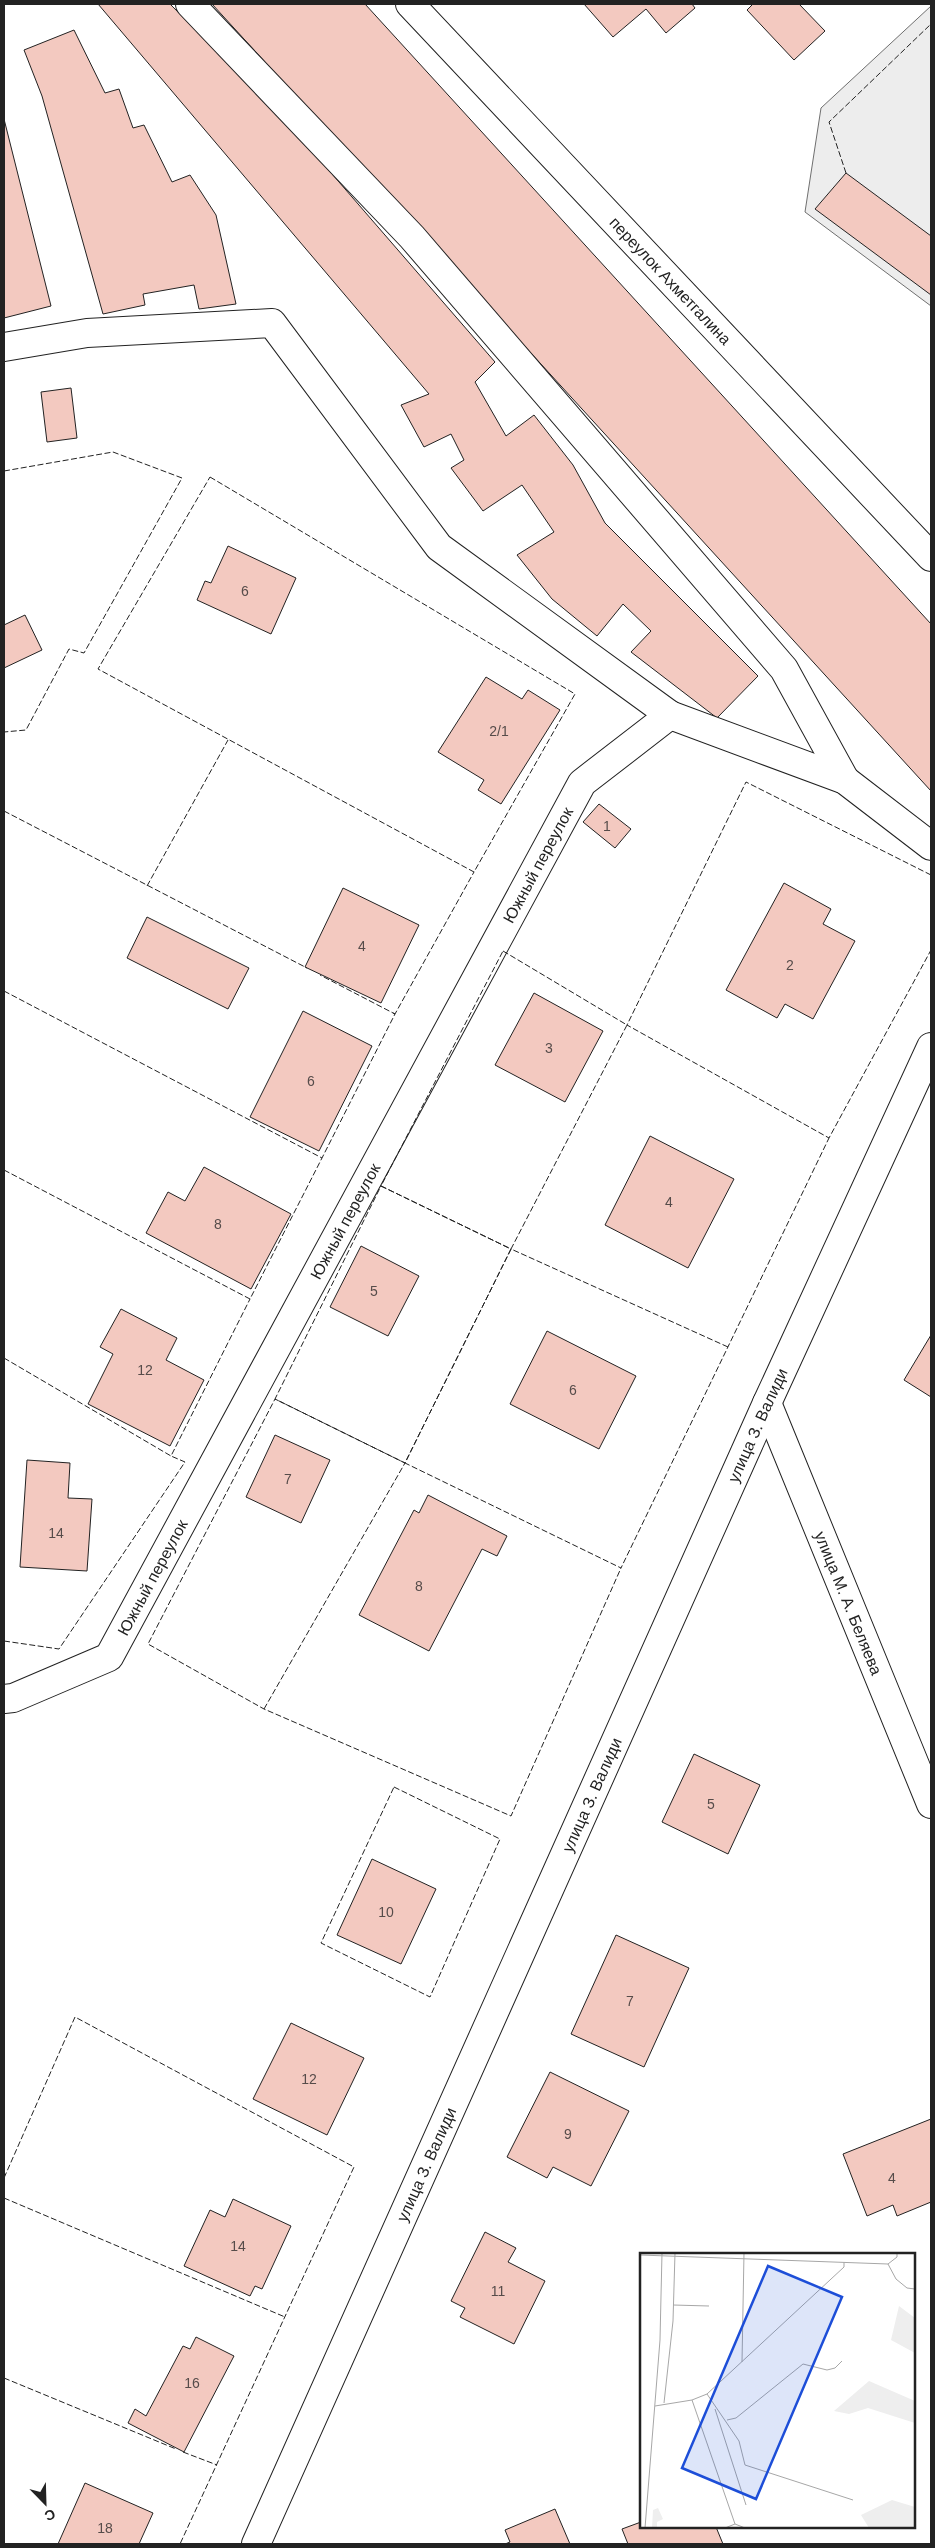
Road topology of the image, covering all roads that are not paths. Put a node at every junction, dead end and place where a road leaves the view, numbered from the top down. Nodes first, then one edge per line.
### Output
1 (190, 4) edge
2 (410, 4) edge
3 (4, 347) edge
4 (931, 557) edge
5 (670, 715) junction
6 (845, 780) junction
7 (931, 846) edge
8 (931, 1047) edge
9 (767, 1403) junction
10 (4, 1699) edge
11 (931, 1804) edge
12 (256, 2544) edge

1 - 6 street
2 - 4 street, переулок Ахметгалина
3 - 5 street
5 - 6 street
5 - 10 street, Южный переулок
6 - 7 street
8 - 9 street, улица З. Валиди
9 - 11 street, улица М. А. Беляева
9 - 12 street, улица З. Валиди

